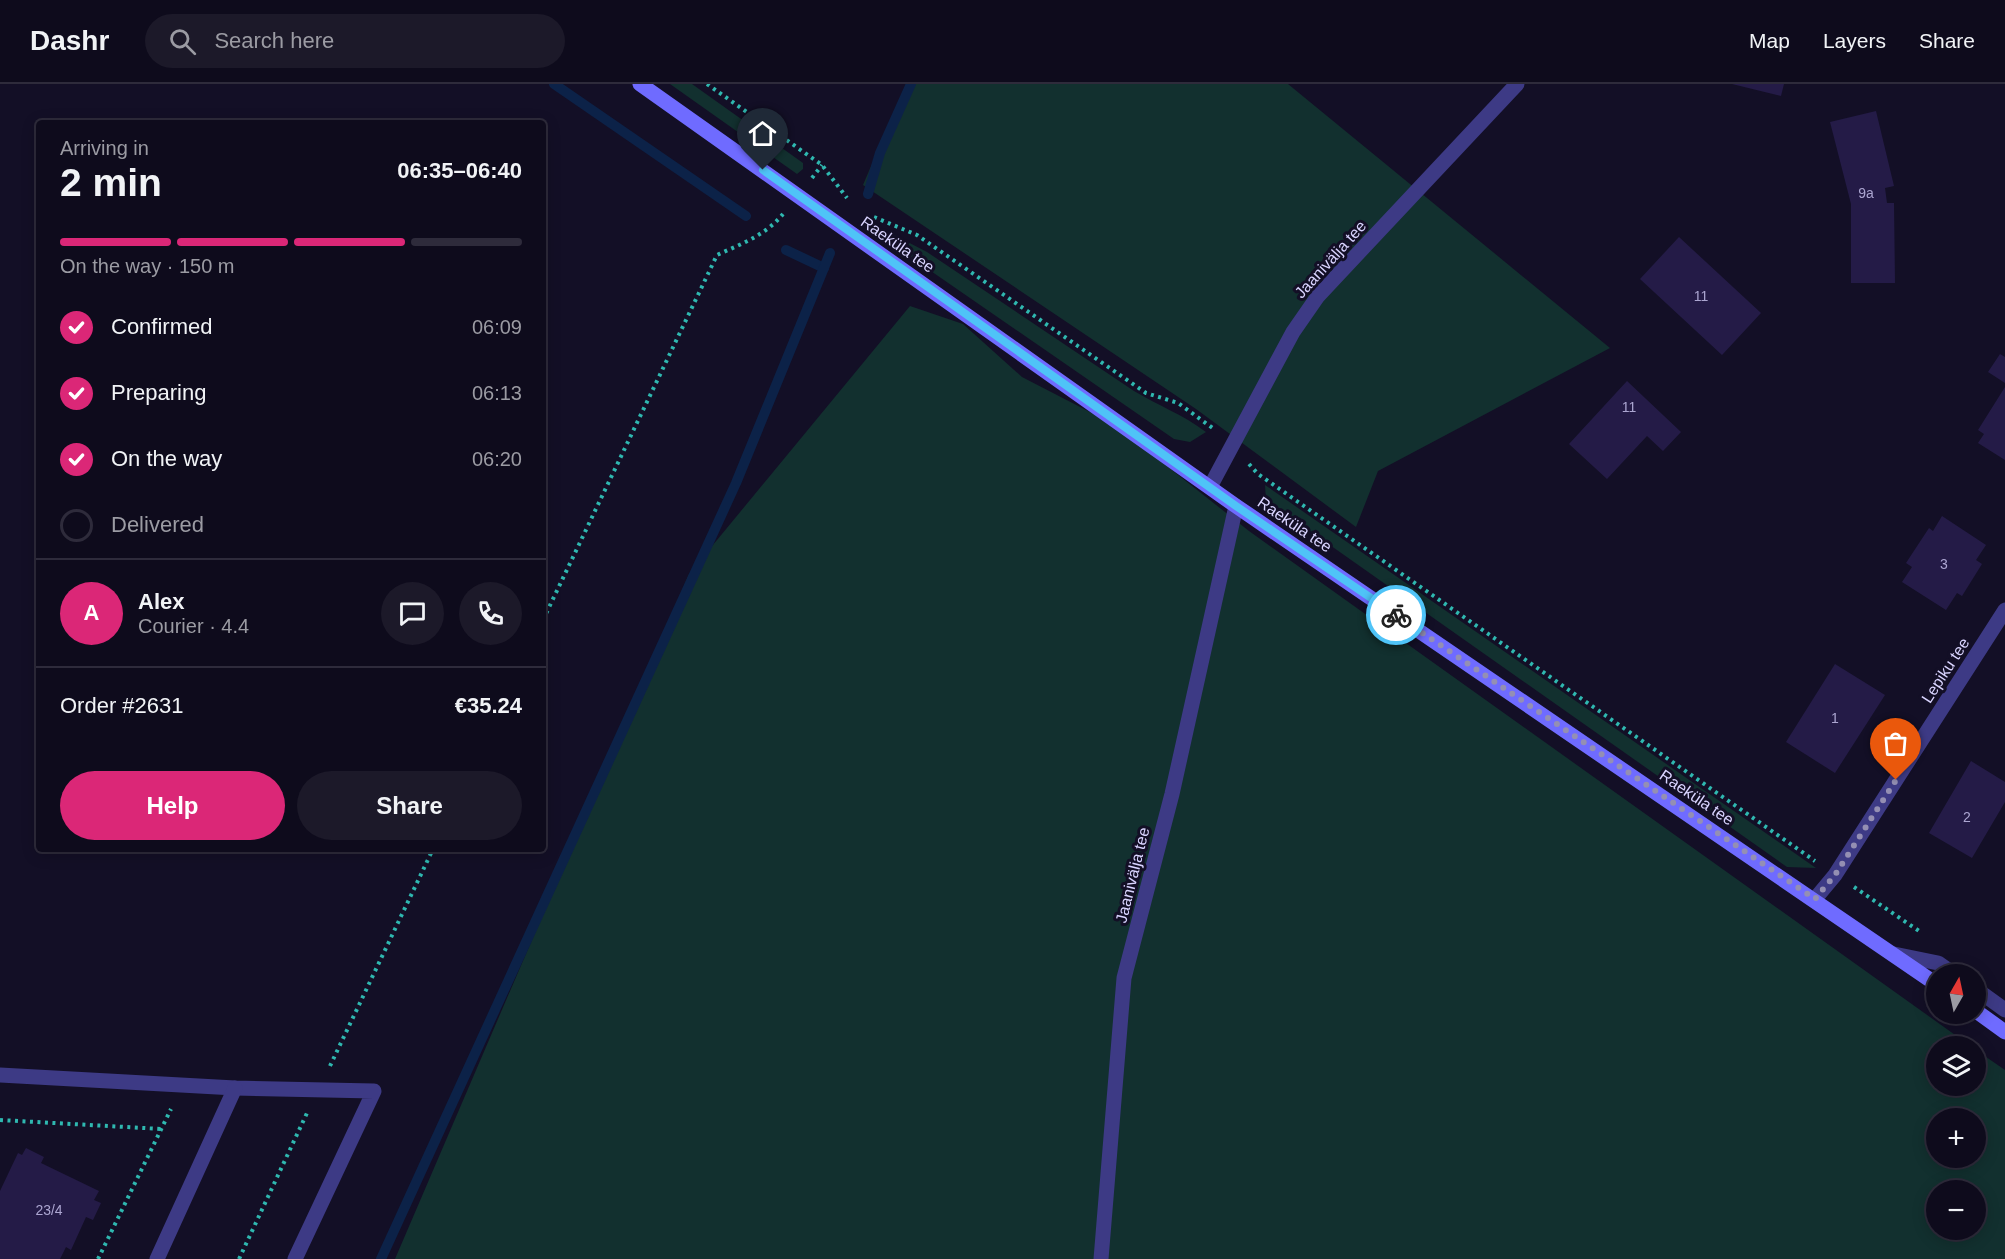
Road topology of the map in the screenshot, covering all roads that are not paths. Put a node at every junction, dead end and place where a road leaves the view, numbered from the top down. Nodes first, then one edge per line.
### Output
1 (640, 84) edge
2 (1517, 84) edge
3 (1210, 487) junction
4 (1236, 506) junction
5 (2005, 610) edge
6 (1815, 899) junction
7 (1894, 954) junction
8 (1939, 964) edge
9 (1926, 977) edge
10 (1986, 996) edge
11 (2005, 1010) edge
12 (1986, 1018) edge
13 (2005, 1032) edge
14 (0, 1075) edge
15 (236, 1088) junction
16 (157, 1259) edge
17 (295, 1259) edge
18 (1101, 1259) edge

1 - 3 street, Raeküla tee
2 - 3 street, Jaanivälja tee
3 - 4 street, Raeküla tee
4 - 6 street, Raeküla tee
4 - 18 street, Jaanivälja tee
5 - 6 street, Lepiku tee
6 - 7 street, Raeküla tee
7 - 8 street
7 - 9 street, Raeküla tee
10 - 11 street
12 - 13 street
14 - 15 street
15 - 16 street
15 - 17 street

